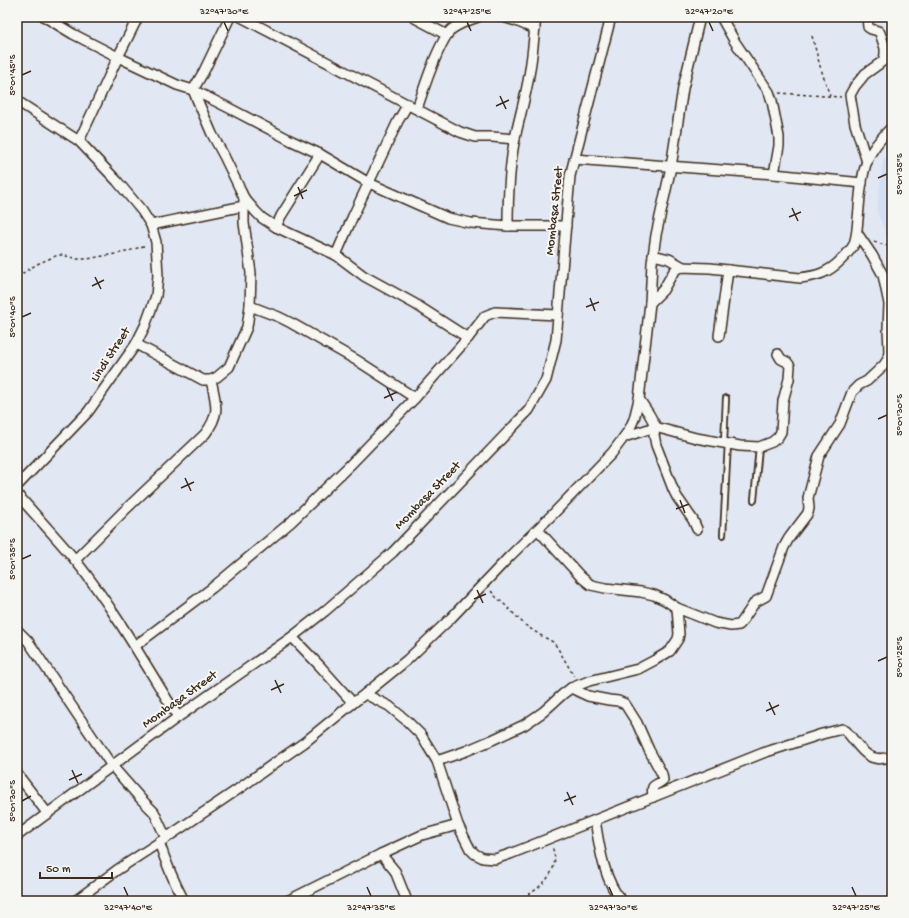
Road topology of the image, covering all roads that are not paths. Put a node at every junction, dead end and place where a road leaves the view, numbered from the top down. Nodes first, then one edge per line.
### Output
1 (45, 17) edge
2 (138, 17) edge
3 (230, 17) edge
4 (240, 17) edge
5 (413, 17) edge
6 (478, 17) edge
7 (503, 17) edge
8 (536, 17) edge
9 (611, 17) edge
10 (700, 17) edge
11 (721, 17) edge
12 (867, 17) edge
13 (535, 29) junction
14 (447, 35) junction
15 (118, 57) junction
16 (193, 90) junction
17 (17, 102) edge
18 (408, 104) junction
19 (417, 109) junction
20 (892, 126) edge
21 (515, 139) junction
22 (79, 141) junction
23 (320, 154) junction
24 (574, 159) junction
25 (867, 162) junction
26 (671, 167) junction
27 (774, 174) junction
28 (369, 183) junction
29 (862, 183) junction
30 (244, 202) junction
31 (151, 224) junction
32 (508, 226) junction
33 (566, 226) junction
34 (276, 227) junction
35 (859, 236) junction
36 (653, 255) junction
37 (336, 256) junction
38 (683, 267) junction
39 (728, 270) junction
40 (650, 303) junction
41 (250, 306) junction
42 (558, 314) junction
43 (719, 336) dead end
44 (468, 338) junction
45 (136, 344) junction
46 (778, 354) dead end
47 (211, 380) junction
48 (415, 398) junction
49 (726, 398) dead end
50 (639, 399) junction
51 (655, 427) junction
52 (624, 437) junction
53 (726, 443) junction
54 (759, 447) junction
55 (17, 486) edge
56 (17, 494) edge
57 (754, 500) dead end
58 (697, 528) dead end
59 (538, 530) junction
60 (723, 535) dead end
61 (75, 560) junction
62 (677, 608) junction
63 (17, 630) edge
64 (292, 637) junction
65 (135, 646) junction
66 (576, 686) junction
67 (365, 694) junction
68 (353, 703) junction
69 (178, 717) junction
70 (892, 756) edge
71 (437, 761) junction
72 (112, 766) junction
73 (17, 774) edge
74 (653, 797) junction
75 (48, 814) junction
76 (595, 820) junction
77 (458, 824) junction
78 (17, 836) edge
79 (163, 840) junction
80 (381, 854) junction
81 (75, 901) edge
82 (184, 901) edge
83 (288, 901) edge
84 (407, 901) edge
85 (622, 901) edge

1 - 15 street
2 - 15 street
3 - 16 street
4 - 18 street
5 - 14 street
6 - 14 street
7 - 13 street
8 - 13 street
9 - 24 street, Mombasa Street
10 - 26 street
11 - 27 street
12 - 25 street
13 - 21 street
14 - 19 street
15 - 16 street
15 - 22 street
16 - 23 street
16 - 30 street
17 - 22 street, Lindi Street
18 - 19 street
18 - 28 street
19 - 21 street
20 - 25 street
21 - 32 street
22 - 31 street, Lindi Street
23 - 28 street
23 - 34 street
24 - 26 street
24 - 33 street, Mombasa Street
25 - 29 street
26 - 27 street
26 - 36 street
27 - 29 street
28 - 32 street
28 - 37 street
29 - 35 street
30 - 31 street
30 - 34 street
30 - 41 street
31 - 45 street, Lindi Street
32 - 33 street
33 - 42 street, Mombasa Street
34 - 37 street
35 - 39 street
35 - 62 street
36 - 38 street
36 - 40 street
37 - 44 street
38 - 39 street
38 - 40 street
39 - 43 street
40 - 50 street
41 - 47 street
41 - 48 street
42 - 44 street
42 - 64 street, Mombasa Street
44 - 48 street
45 - 47 street
45 - 55 street, Lindi Street
46 - 54 street
47 - 61 street
48 - 65 street
49 - 53 lane
50 - 51 street
50 - 52 street
51 - 52 street
51 - 53 street
51 - 58 street
52 - 59 street
53 - 54 street
53 - 60 lane
54 - 57 lane
56 - 61 street
59 - 62 street
59 - 67 street
61 - 65 street
62 - 66 street
63 - 72 street
64 - 68 street
64 - 69 street, Mombasa Street
65 - 69 street
66 - 71 street
66 - 74 street
67 - 68 street
67 - 71 street
68 - 79 street
69 - 72 street, Mombasa Street
70 - 74 street
71 - 77 street
72 - 75 street, Mombasa Street
72 - 79 street
73 - 75 street
74 - 76 street
75 - 78 street, Mombasa Street
76 - 77 street
76 - 85 street
77 - 80 street
79 - 81 street
79 - 82 street
80 - 83 street
80 - 84 street

